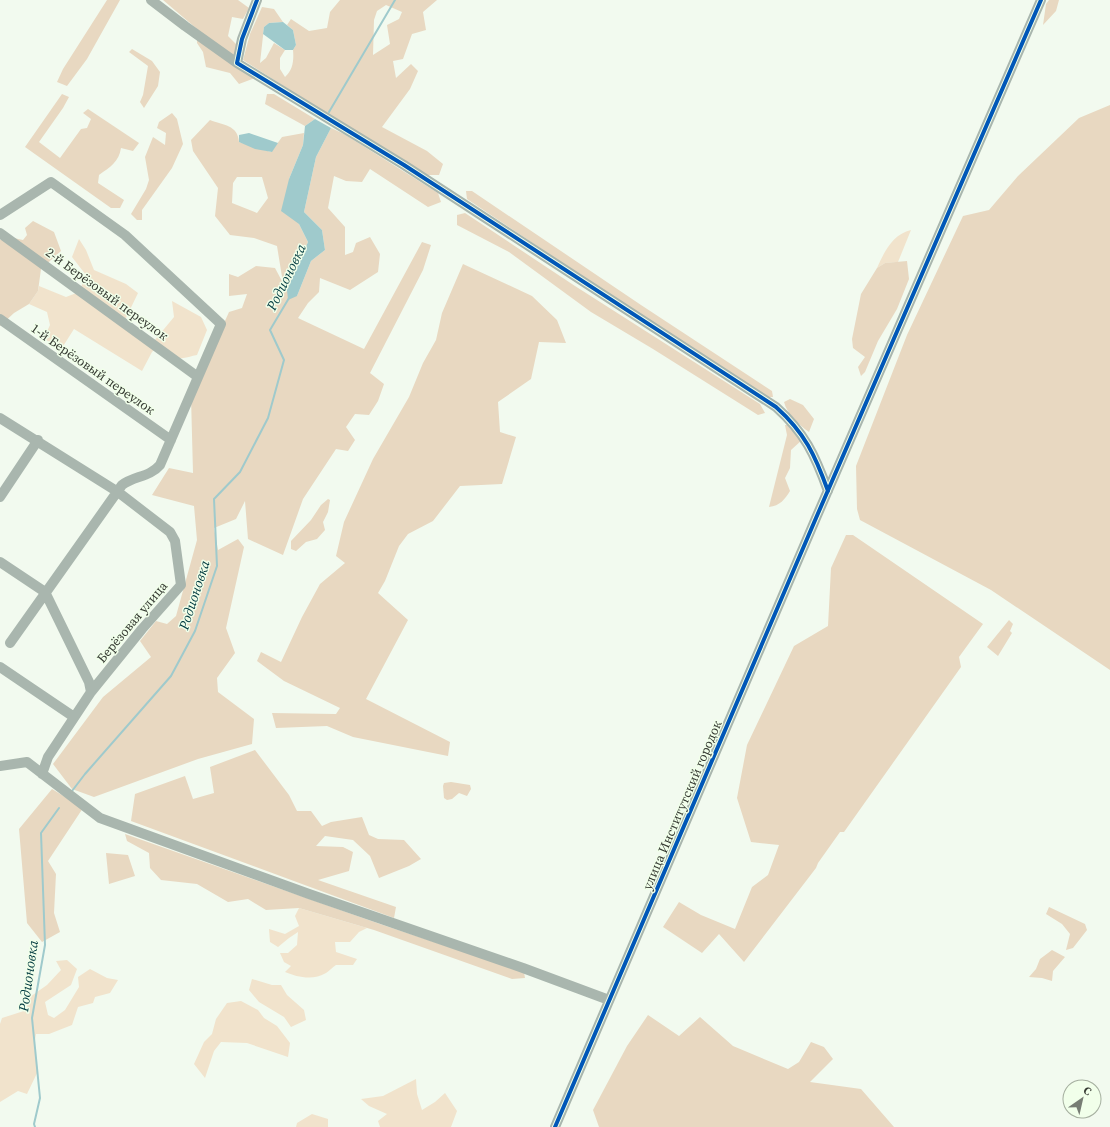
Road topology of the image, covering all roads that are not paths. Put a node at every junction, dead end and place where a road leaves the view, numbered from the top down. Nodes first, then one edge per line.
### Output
1 (151, 0) edge
2 (258, 0) edge
3 (1041, 0) edge
4 (237, 63) junction
5 (0, 215) edge
6 (0, 233) edge
7 (0, 319) edge
8 (198, 377) junction
9 (0, 418) edge
10 (38, 440) junction
11 (170, 440) junction
12 (828, 491) junction
13 (118, 492) junction
14 (0, 497) edge
15 (0, 562) edge
16 (45, 592) junction
17 (10, 643) dead end
18 (0, 668) edge
19 (91, 692) junction
20 (74, 717) junction
21 (0, 766) edge
22 (42, 774) junction
23 (609, 1000) junction
24 (555, 1127) edge

1 - 4 street
2 - 4 street
3 - 12 street, улица Институтский городок
4 - 12 street
5 - 8 street
6 - 8 street, 2-й Берёзовый переулок
7 - 11 street, 1-й Берёзовый переулок
8 - 11 street
9 - 10 street, Берёзовая улица
10 - 13 street, Берёзовая улица
10 - 14 street
11 - 13 street
12 - 23 street, улица Институтский городок
13 - 16 street
13 - 19 street, Берёзовая улица
15 - 16 street
16 - 17 street
16 - 19 street
18 - 20 street
19 - 20 street, Берёзовая улица
20 - 22 street, Берёзовая улица
21 - 22 street
22 - 23 street
23 - 24 street, улица Институтский городок

